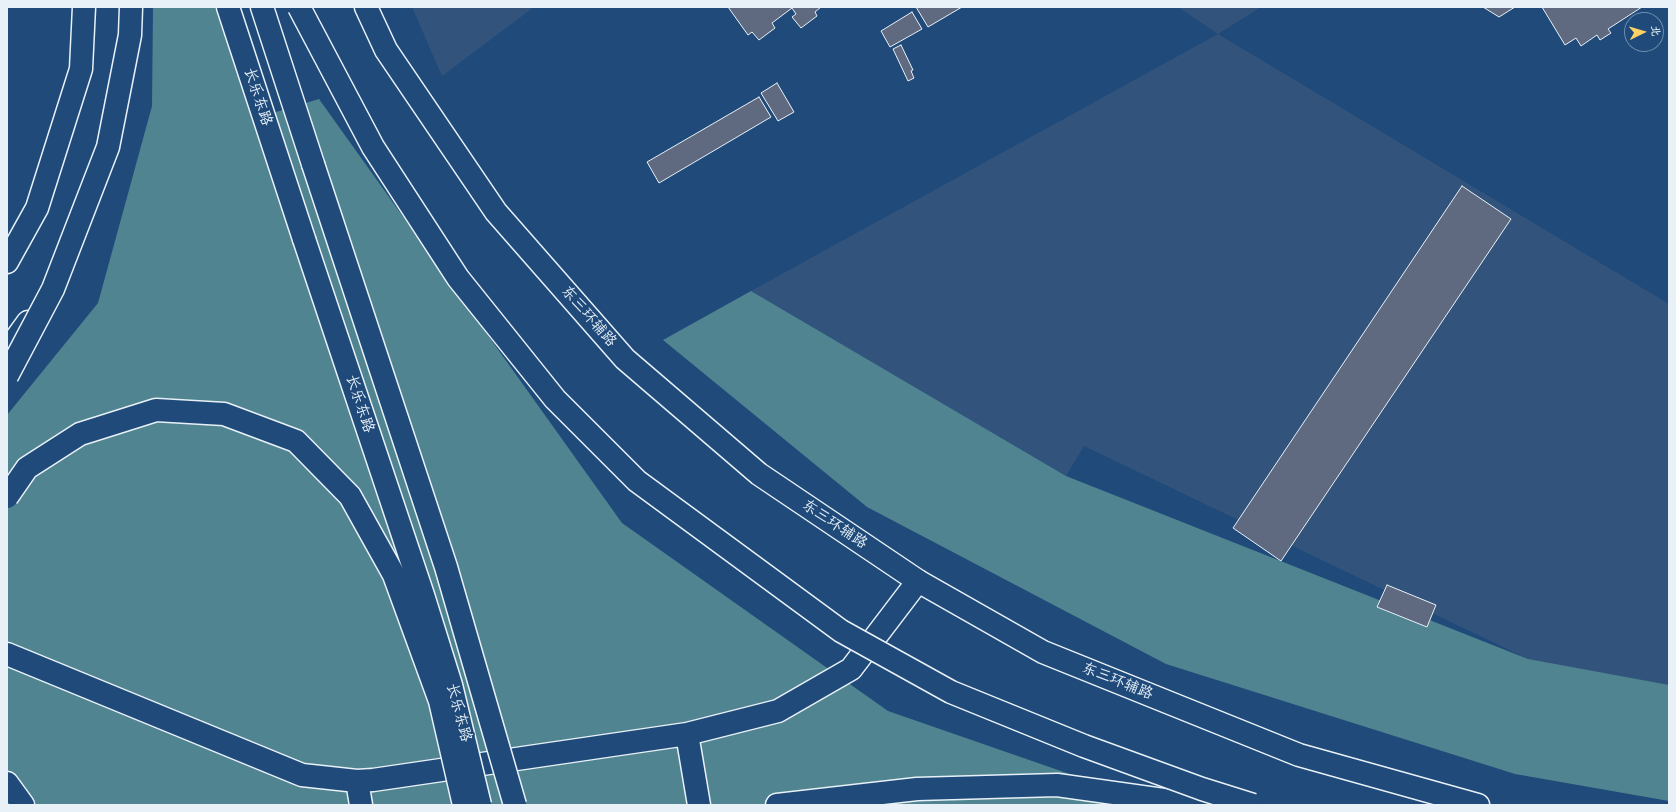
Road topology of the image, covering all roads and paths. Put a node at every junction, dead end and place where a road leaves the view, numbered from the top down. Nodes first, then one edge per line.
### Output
1 (84, 7) edge
2 (131, 7) edge
3 (228, 7) edge
4 (262, 7) edge
5 (299, 7) edge
6 (366, 7) edge
7 (7, 262) edge
8 (53, 289) junction
9 (7, 350) edge
10 (7, 376) edge
11 (7, 497) edge
12 (918, 581) junction
13 (7, 654) edge
14 (687, 734) junction
15 (357, 781) junction
16 (7, 783) edge
17 (24, 805) edge
18 (361, 805) edge
19 (464, 805) edge
20 (480, 805) edge
21 (515, 805) edge
22 (699, 805) edge
23 (777, 805) edge
24 (1199, 805) edge
25 (1253, 805) edge
26 (1478, 805) edge

1 - 7 main road
2 - 8 main road, bridge
3 - 20 main road, 长乐东路, bridge
4 - 21 main road, 长乐东路, bridge
5 - 25 main road, bridge
6 - 12 main road, 东三环辅路
8 - 9 main road, bridge
8 - 10 main road, bridge
11 - 19 main road, bridge
12 - 14 main road
12 - 26 main road, 东三环辅路
13 - 15 main road
14 - 15 main road
14 - 22 main road
15 - 18 main road
16 - 17 main road
23 - 24 main road

